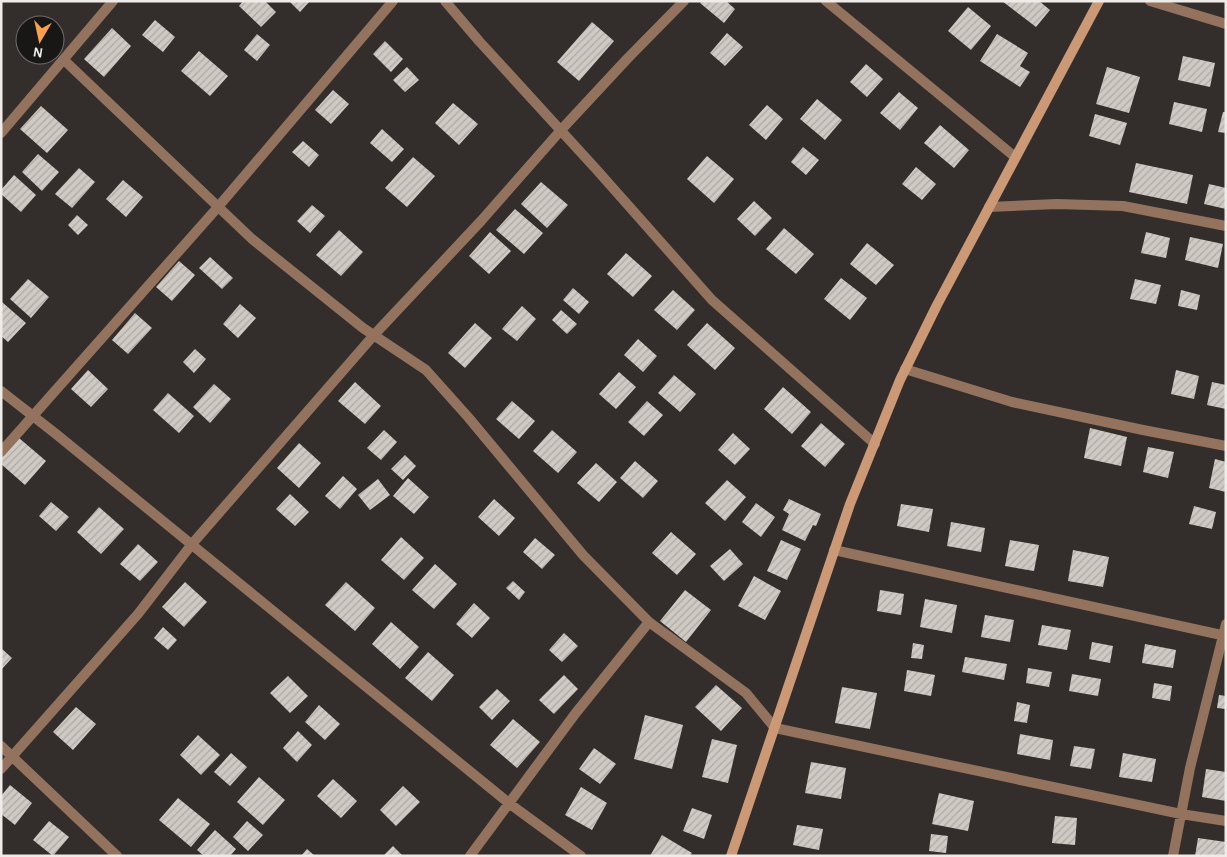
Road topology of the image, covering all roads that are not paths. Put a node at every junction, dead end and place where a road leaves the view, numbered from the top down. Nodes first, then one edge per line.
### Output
1 (113, 1) edge
2 (392, 1) edge
3 (445, 1) edge
4 (684, 1) edge
5 (826, 1) edge
6 (1099, 1) edge
7 (1150, 1) edge
8 (1226, 24) edge
9 (65, 59) edge
10 (65, 61) edge
11 (60, 65) edge
12 (561, 130) junction
13 (1, 133) edge
14 (1015, 157) junction
15 (218, 207) junction
16 (989, 207) junction
17 (1226, 226) edge
18 (374, 334) junction
19 (905, 369) junction
20 (1, 391) edge
21 (33, 416) junction
22 (874, 444) junction
23 (1226, 446) edge
24 (1, 452) edge
25 (192, 544) junction
26 (834, 550) junction
27 (649, 622) junction
28 (1226, 624) edge
29 (1224, 635) edge
30 (775, 728) junction
31 (1, 746) edge
32 (12, 756) junction
33 (1, 769) edge
34 (510, 804) junction
35 (1181, 814) junction
36 (1226, 821) edge
37 (117, 856) edge
38 (470, 856) edge
39 (581, 856) edge
40 (731, 856) edge
41 (1172, 856) edge

1 - 9 street
2 - 15 street
3 - 12 street
4 - 12 street
5 - 14 street
6 - 14 main road
7 - 8 street
10 - 15 street
11 - 13 street
12 - 18 street
12 - 22 street
14 - 16 main road
15 - 18 street
15 - 21 street
16 - 17 street
16 - 19 main road
18 - 25 street
18 - 27 street
19 - 22 main road
19 - 23 street
20 - 21 street
21 - 24 street
21 - 25 street
22 - 26 main road
25 - 32 street
25 - 34 street
26 - 29 street
26 - 30 main road
27 - 30 street
27 - 34 street
28 - 29 street
29 - 35 street
30 - 35 street
30 - 40 main road
31 - 32 street
32 - 33 street
32 - 37 street
34 - 38 street
34 - 39 street
35 - 36 street
35 - 41 street

